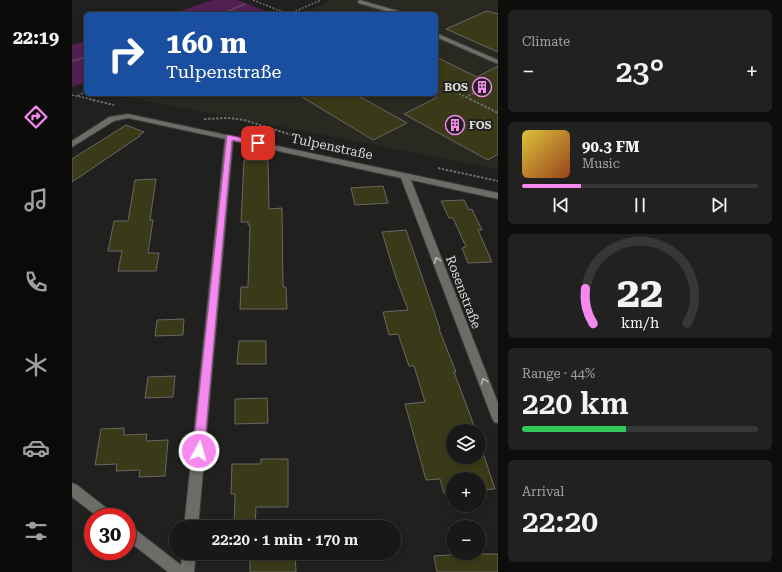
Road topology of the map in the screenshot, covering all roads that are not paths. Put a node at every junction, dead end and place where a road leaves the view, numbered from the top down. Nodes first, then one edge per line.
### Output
1 (360, 2) dead end
2 (396, 12) edge
3 (438, 36) edge
4 (498, 62) edge
5 (229, 137) junction
6 (72, 145) edge
7 (405, 176) junction
8 (498, 196) edge
9 (498, 418) edge
10 (72, 489) edge
11 (96, 508) edge
12 (192, 520) edge
13 (136, 539) edge
14 (188, 560) edge
15 (179, 572) edge
16 (187, 572) edge

1 - 2 street
3 - 4 street
5 - 6 street, Tulpenstraße
5 - 7 street, Tulpenstraße
5 - 12 street
7 - 8 street, Tulpenstraße
9 -> 7 street, Rosenstraße
10 - 11 street
13 - 15 street
14 - 16 street

